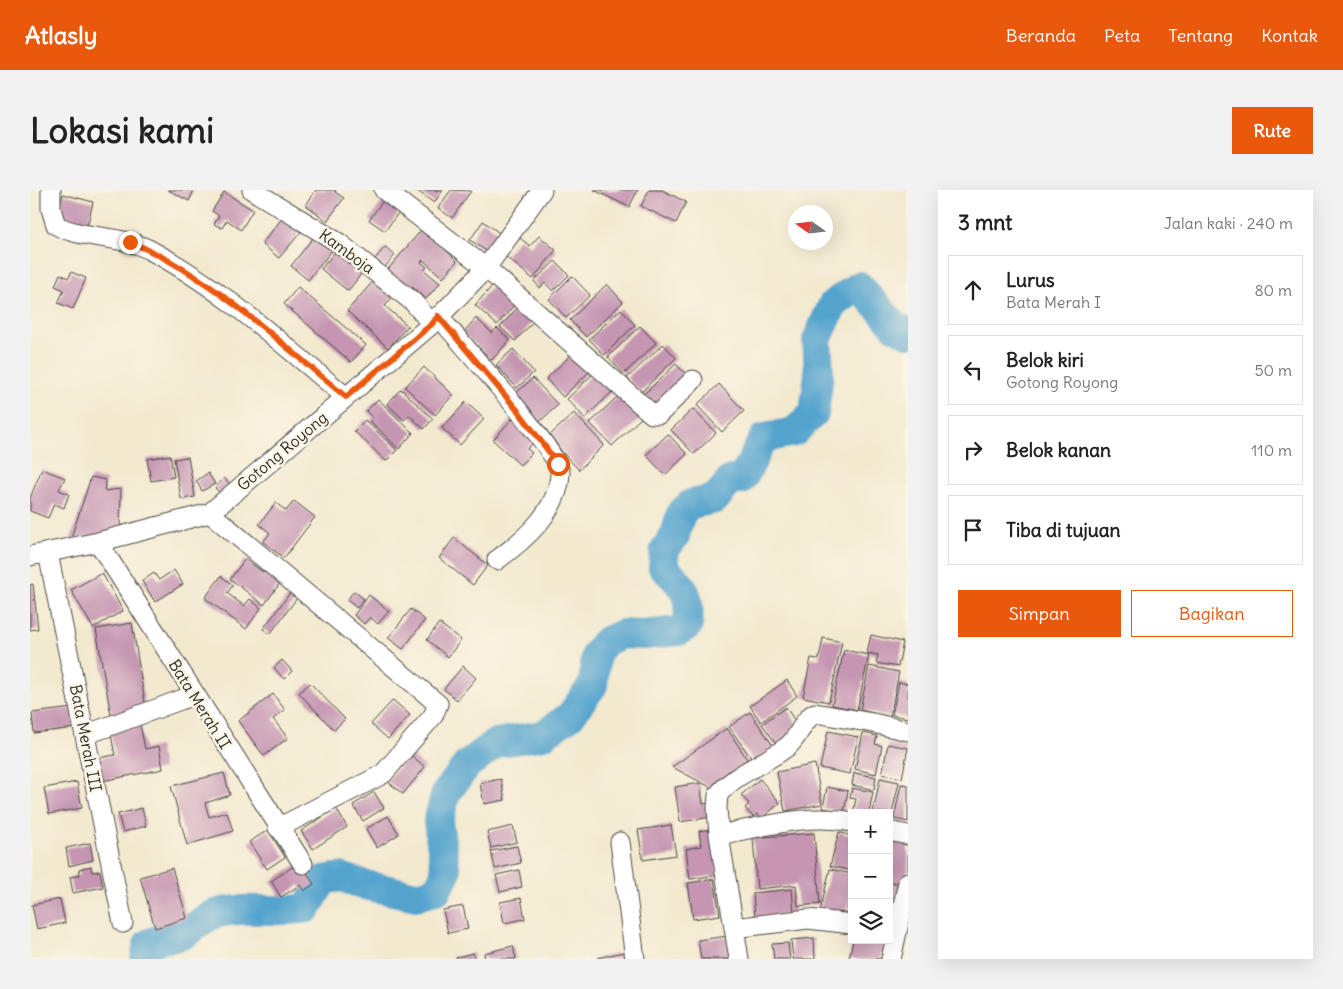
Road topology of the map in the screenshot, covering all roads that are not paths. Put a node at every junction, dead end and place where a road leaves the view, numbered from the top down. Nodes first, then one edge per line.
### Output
1 (51, 190) edge
2 (252, 190) edge
3 (384, 190) edge
4 (539, 191) edge
5 (486, 268) junction
6 (435, 320) junction
7 (694, 380) dead end
8 (346, 397) junction
9 (210, 513) junction
10 (98, 542) junction
11 (39, 554) edge
12 (497, 560) dead end
13 (194, 695) junction
14 (908, 731) edge
15 (85, 735) junction
16 (848, 821) edge
17 (278, 828) junction
18 (893, 832) edge
19 (908, 835) edge
20 (719, 836) junction
21 (620, 842) dead end
22 (303, 864) dead end
23 (908, 882) edge
24 (123, 923) dead end
25 (848, 924) edge
26 (734, 928) junction
27 (893, 933) edge
28 (892, 944) edge
29 (635, 959) edge
30 (739, 959) edge
31 (891, 959) edge

1 - 8 street
2 - 6 street, Kamboja
3 - 5 street
4 - 5 street, Gotong Royong
5 - 6 street, Gotong Royong
5 - 7 street
6 - 8 street, Gotong Royong
6 - 12 street, Kamboja
8 - 9 street, Gotong Royong
9 - 10 street, Gotong Royong
9 - 17 street
10 - 11 street, Gotong Royong
10 - 13 street, Bata Merah II
11 - 15 street, Bata Merah III
13 - 15 street
13 - 17 street, Bata Merah II
14 - 20 street
15 - 24 street, Bata Merah III
16 - 20 street
17 - 22 street, Bata Merah II
18 - 19 street
20 - 26 street
21 - 29 street
23 - 27 street
25 - 26 street
26 - 30 street
28 - 31 street

